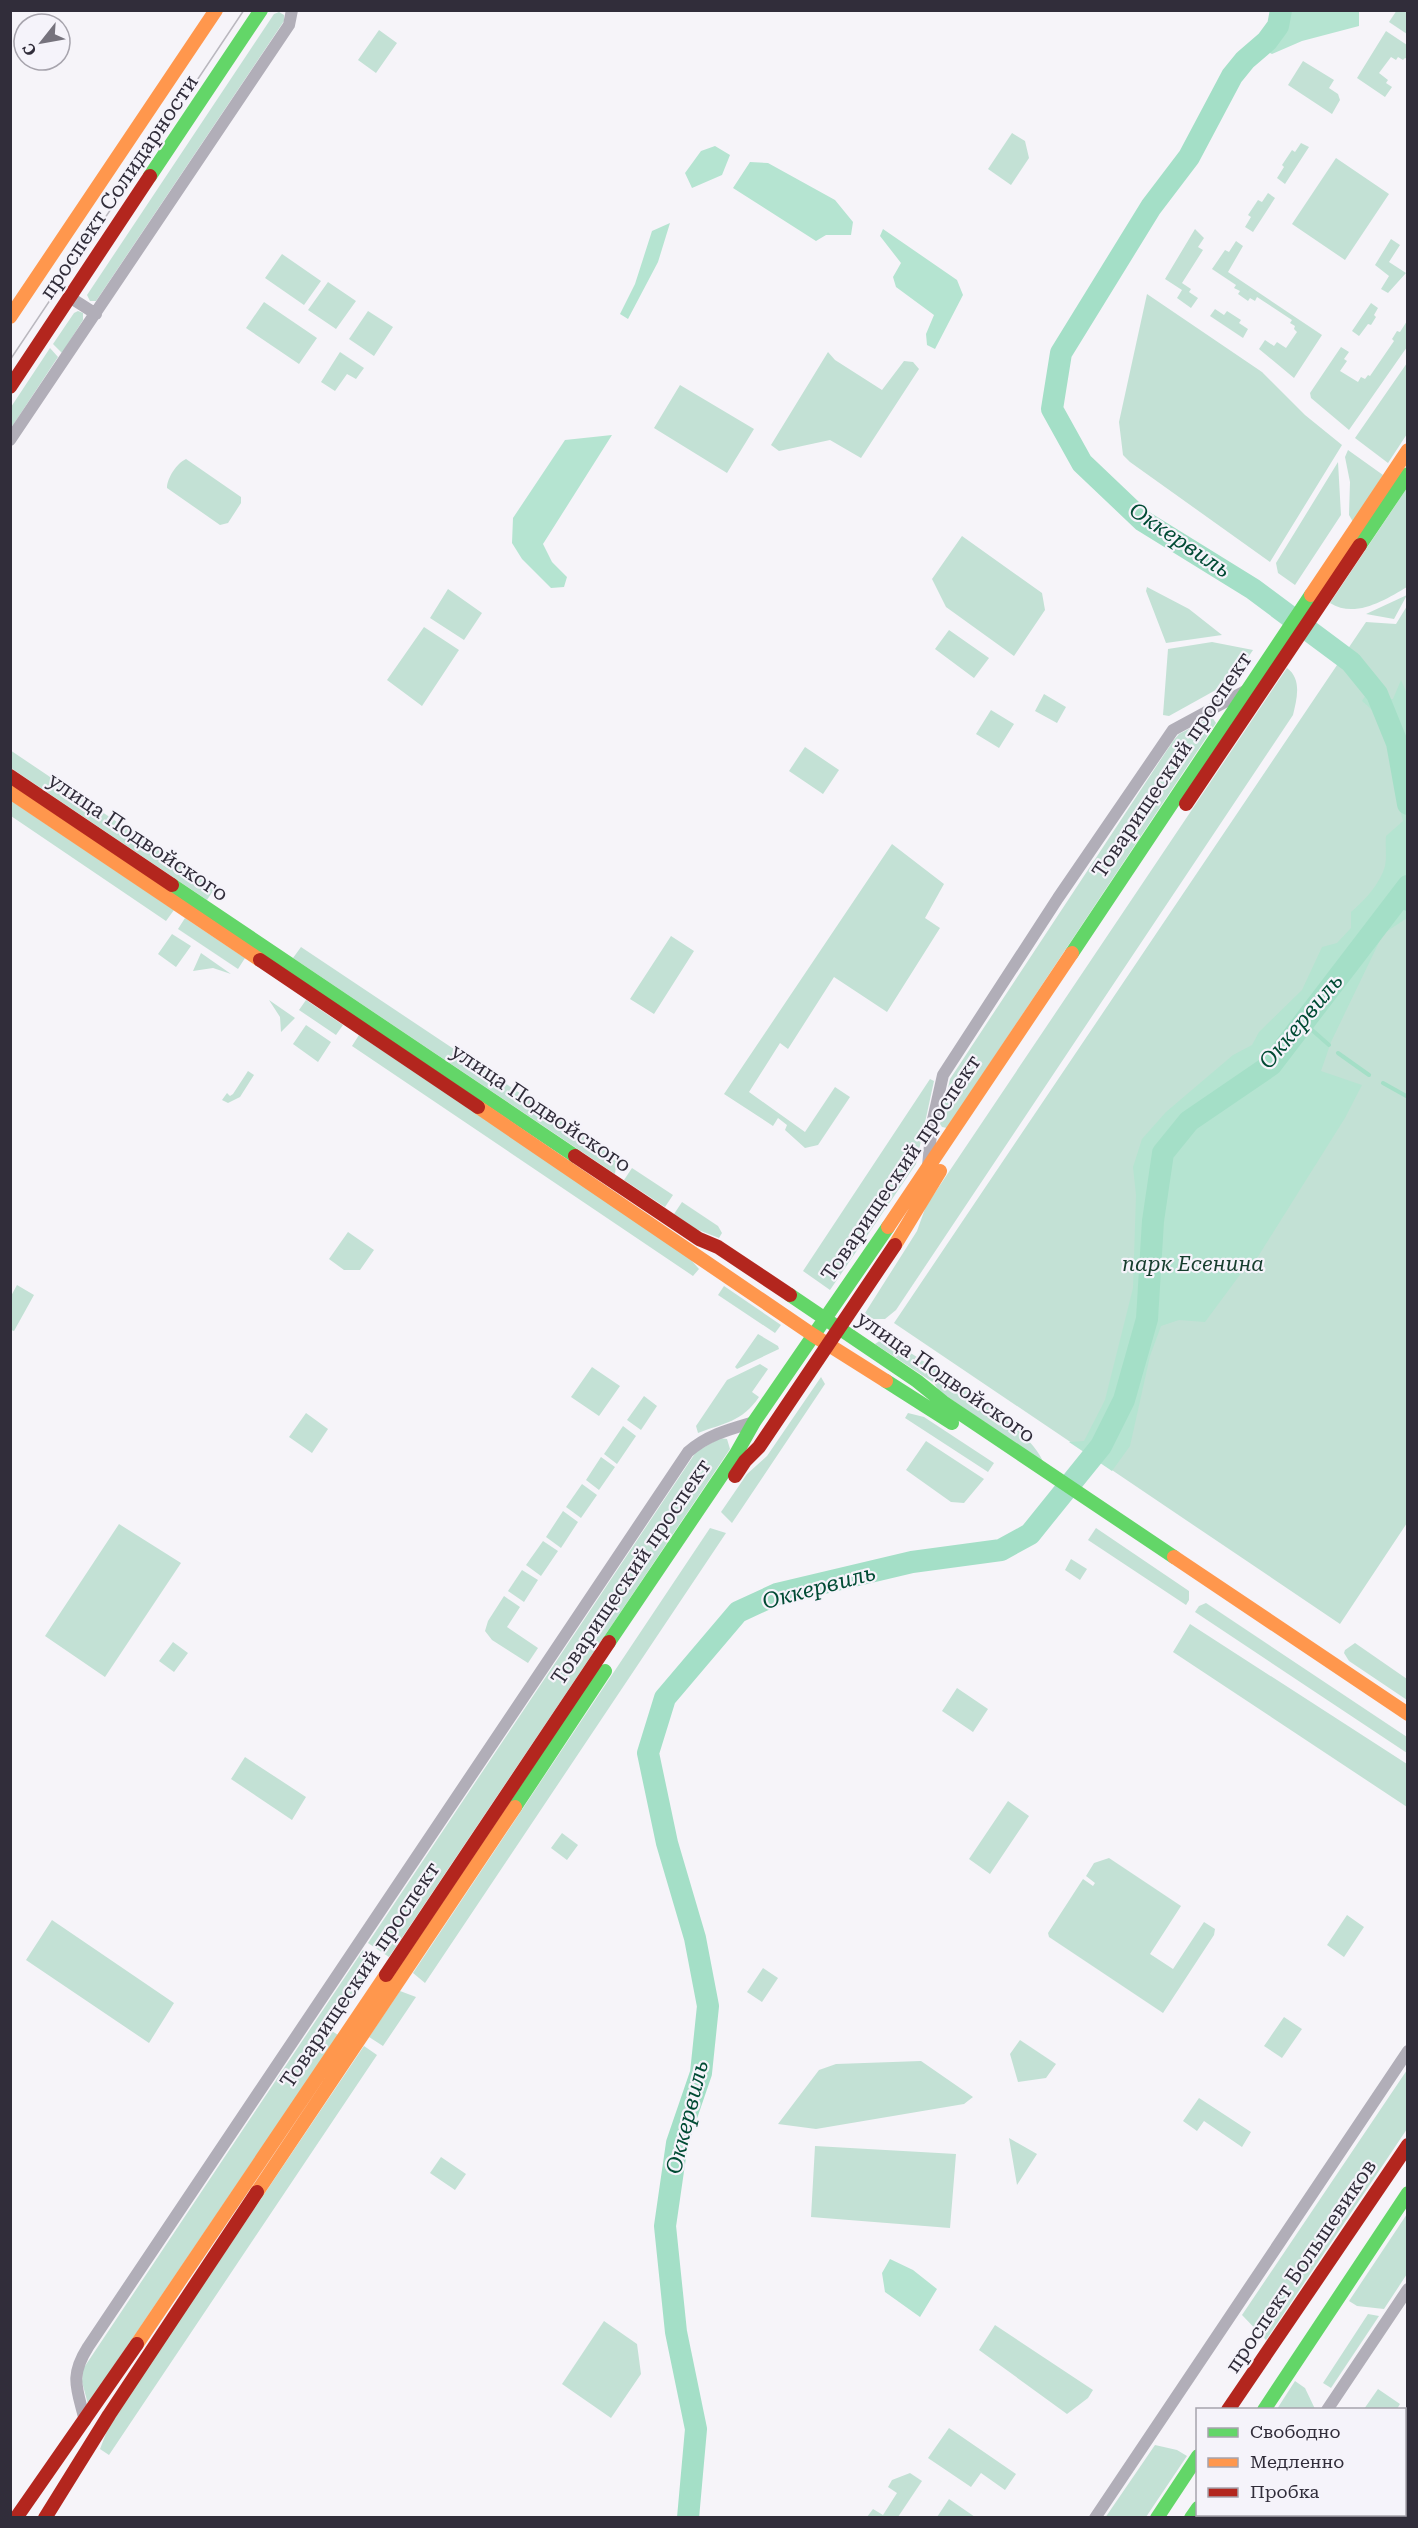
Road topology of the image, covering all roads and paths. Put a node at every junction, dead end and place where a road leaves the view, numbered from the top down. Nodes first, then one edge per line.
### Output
1 (216, 10) edge
2 (261, 10) edge
3 (292, 10) edge
4 (71, 298) junction
5 (96, 314) junction
6 (10, 317) edge
7 (10, 387) edge
8 (10, 440) edge
9 (1407, 450) edge
10 (1407, 474) edge
11 (1312, 604) junction
12 (1281, 650) junction
13 (1248, 689) junction
14 (10, 776) edge
15 (10, 792) edge
16 (928, 1166) junction
17 (824, 1319) junction
18 (841, 1329) junction
19 (813, 1335) junction
20 (830, 1346) junction
21 (754, 1422) junction
22 (1045, 1478) junction
23 (1085, 1505) junction
24 (1407, 1714) edge
25 (1407, 1727) edge
26 (1407, 2051) edge
27 (1407, 2145) edge
28 (1407, 2193) edge
29 (1407, 2289) edge
30 (1229, 2408) edge
31 (1265, 2408) edge
32 (1328, 2408) edge
33 (86, 2421) junction
34 (1196, 2457) edge
35 (16, 2517) edge
36 (45, 2517) edge
37 (1095, 2517) edge
38 (1156, 2517) edge

1 - 6 street, проспект Солидарности
2 - 4 street, проспект Солидарности
3 - 5 street
4 - 5 street
4 - 7 street, проспект Солидарности
5 - 8 street
9 - 11 street
10 - 11 street
11 - 12 street
12 - 13 street, Товарищеский проспект
12 - 18 street, Товарищеский проспект
13 - 16 street, Товарищеский проспект
13 - 16 street
14 - 17 street, улица Подвойского
15 - 19 street, улица Подвойского
16 - 17 street, Товарищеский проспект
17 - 18 street, улица Подвойского
17 - 19 street, Товарищеский проспект
18 - 20 street, Товарищеский проспект
18 - 22 street, улица Подвойского
19 - 20 street, улица Подвойского
19 - 21 street, Товарищеский проспект
20 - 22 street, улица Подвойского
20 - 36 street, Товарищеский проспект
21 - 33 street, Товарищеский проспект
21 - 33 street
22 - 23 street
23 - 24 street
23 - 25 street
26 - 37 street
27 - 30 street, проспект Большевиков
28 - 31 street
29 - 32 street
33 - 35 street, Товарищеский проспект
34 - 38 street

